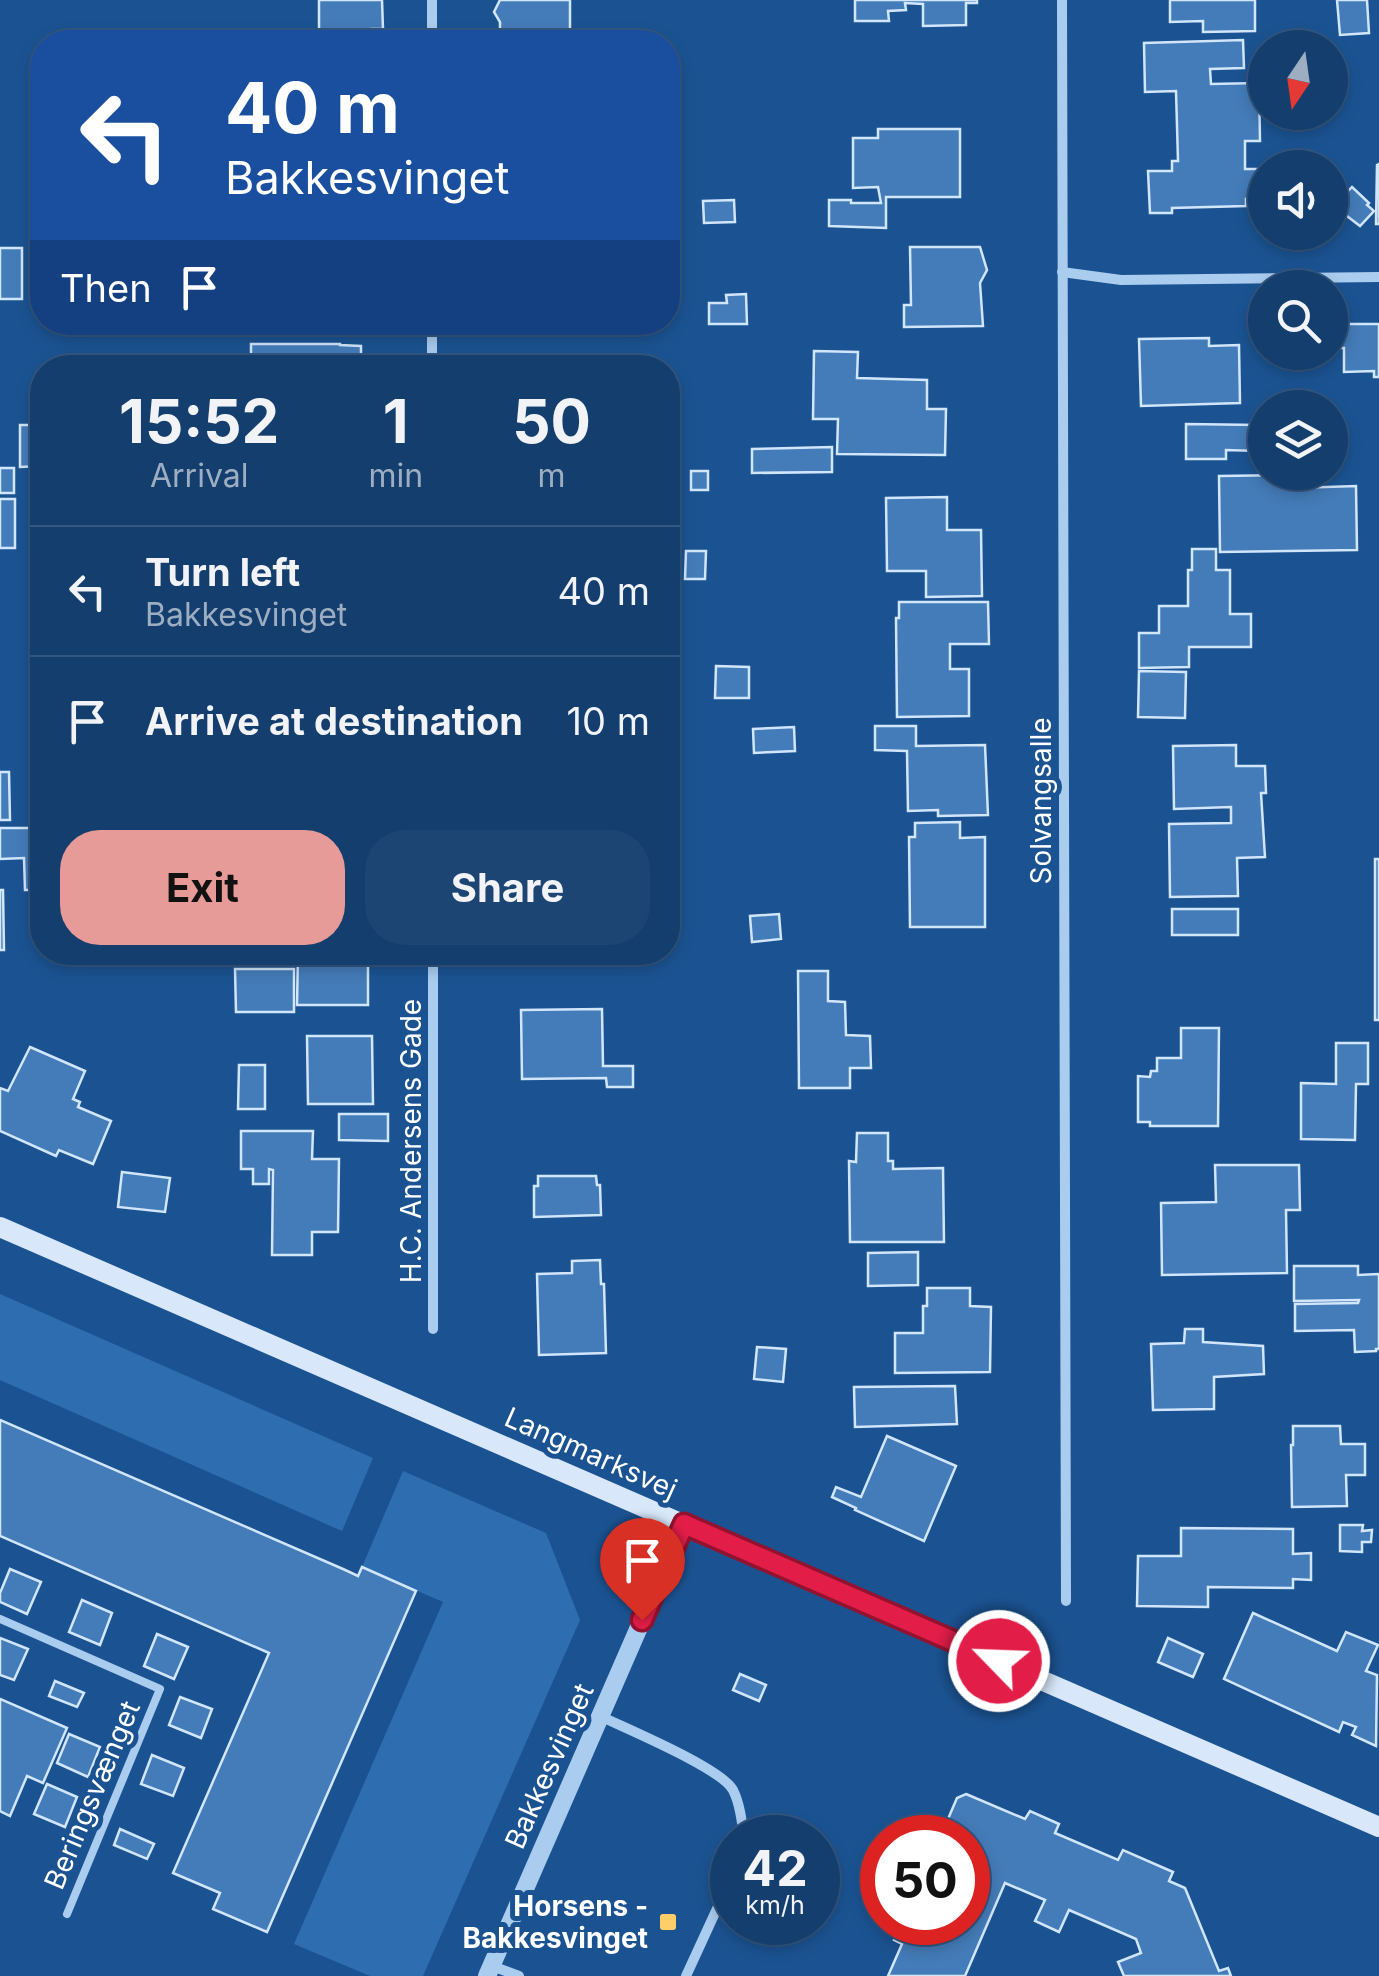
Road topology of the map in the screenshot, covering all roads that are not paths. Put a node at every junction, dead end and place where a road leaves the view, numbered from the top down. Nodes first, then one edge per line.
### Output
1 (432, 0) edge
2 (1062, 0) edge
3 (432, 30) edge
4 (1062, 272) junction
5 (1379, 277) edge
6 (433, 965) edge
7 (0, 1226) edge
8 (433, 1329) dead end
9 (684, 1524) junction
10 (1066, 1601) dead end
11 (0, 1618) edge
12 (600, 1716) junction
13 (740, 1815) edge
14 (1379, 1827) edge
15 (67, 1914) dead end
16 (710, 1924) edge
17 (489, 1971) edge
18 (519, 1976) edge
19 (686, 1976) edge

1 - 3 street
2 - 4 street, Solvangsalle
4 - 5 street
4 - 10 street, Solvangsalle
6 - 8 street, H.C. Andersens Gade
7 - 9 main road, Langmarksvej
9 - 12 street, Bakkesvinget
9 - 14 main road, Langmarksvej
11 - 15 lane, Beringsvænget
12 - 13 street
12 - 17 street, Bakkesvinget
16 - 19 street
17 - 18 street

